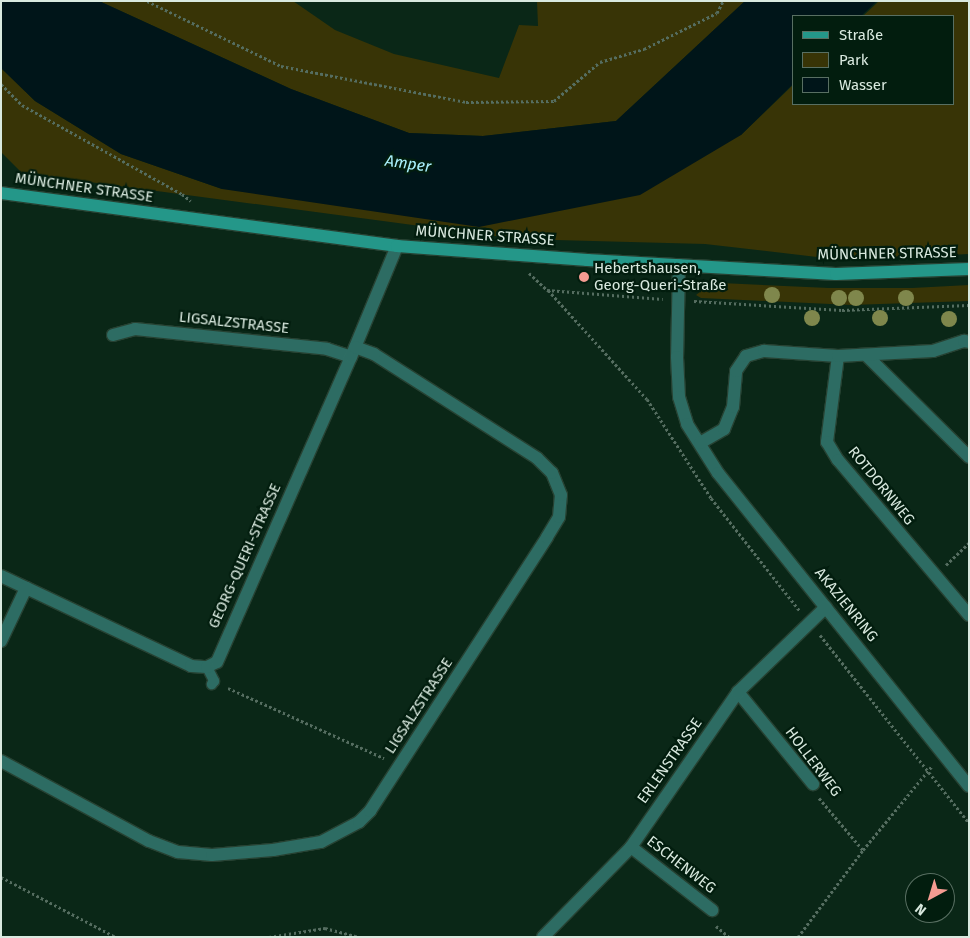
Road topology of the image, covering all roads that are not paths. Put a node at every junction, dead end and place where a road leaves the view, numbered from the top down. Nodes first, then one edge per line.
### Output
1 (1, 193) edge
2 (396, 246) junction
3 (680, 265) junction
4 (969, 269) edge
5 (113, 335) dead end
6 (969, 342) edge
7 (353, 352) junction
8 (866, 355) junction
9 (838, 356) junction
10 (700, 444) junction
11 (969, 457) edge
12 (1, 576) edge
13 (26, 588) junction
14 (826, 607) junction
15 (969, 614) edge
16 (1, 641) edge
17 (207, 667) junction
18 (213, 683) road end
19 (738, 692) junction
20 (1, 761) edge
21 (813, 784) road end
22 (969, 786) edge
23 (631, 847) junction
24 (712, 910) dead end
25 (543, 937) edge

1 - 2 main road, MÜNCHNER STRASSE
2 - 3 main road, MÜNCHNER STRASSE
2 - 7 street, GEORG-QUERI-STRASSE
3 - 4 main road, MÜNCHNER STRASSE
3 - 10 street, AKAZIENRING
5 - 7 street, LIGSALZSTRASSE
6 - 8 street
7 - 17 street, GEORG-QUERI-STRASSE
7 - 20 street, LIGSALZSTRASSE
8 - 9 street
8 - 11 street
9 - 10 street
9 - 15 street, ROTDORNWEG
10 - 14 street, AKAZIENRING
12 - 13 street
13 - 16 street
13 - 17 street
14 - 19 street, ERLENSTRASSE
14 - 22 street, AKAZIENRING
17 - 18 lane
19 - 21 street, HOLLERWEG
19 - 23 street, ERLENSTRASSE
23 - 24 street, ESCHENWEG
23 - 25 street, ERLENSTRASSE

